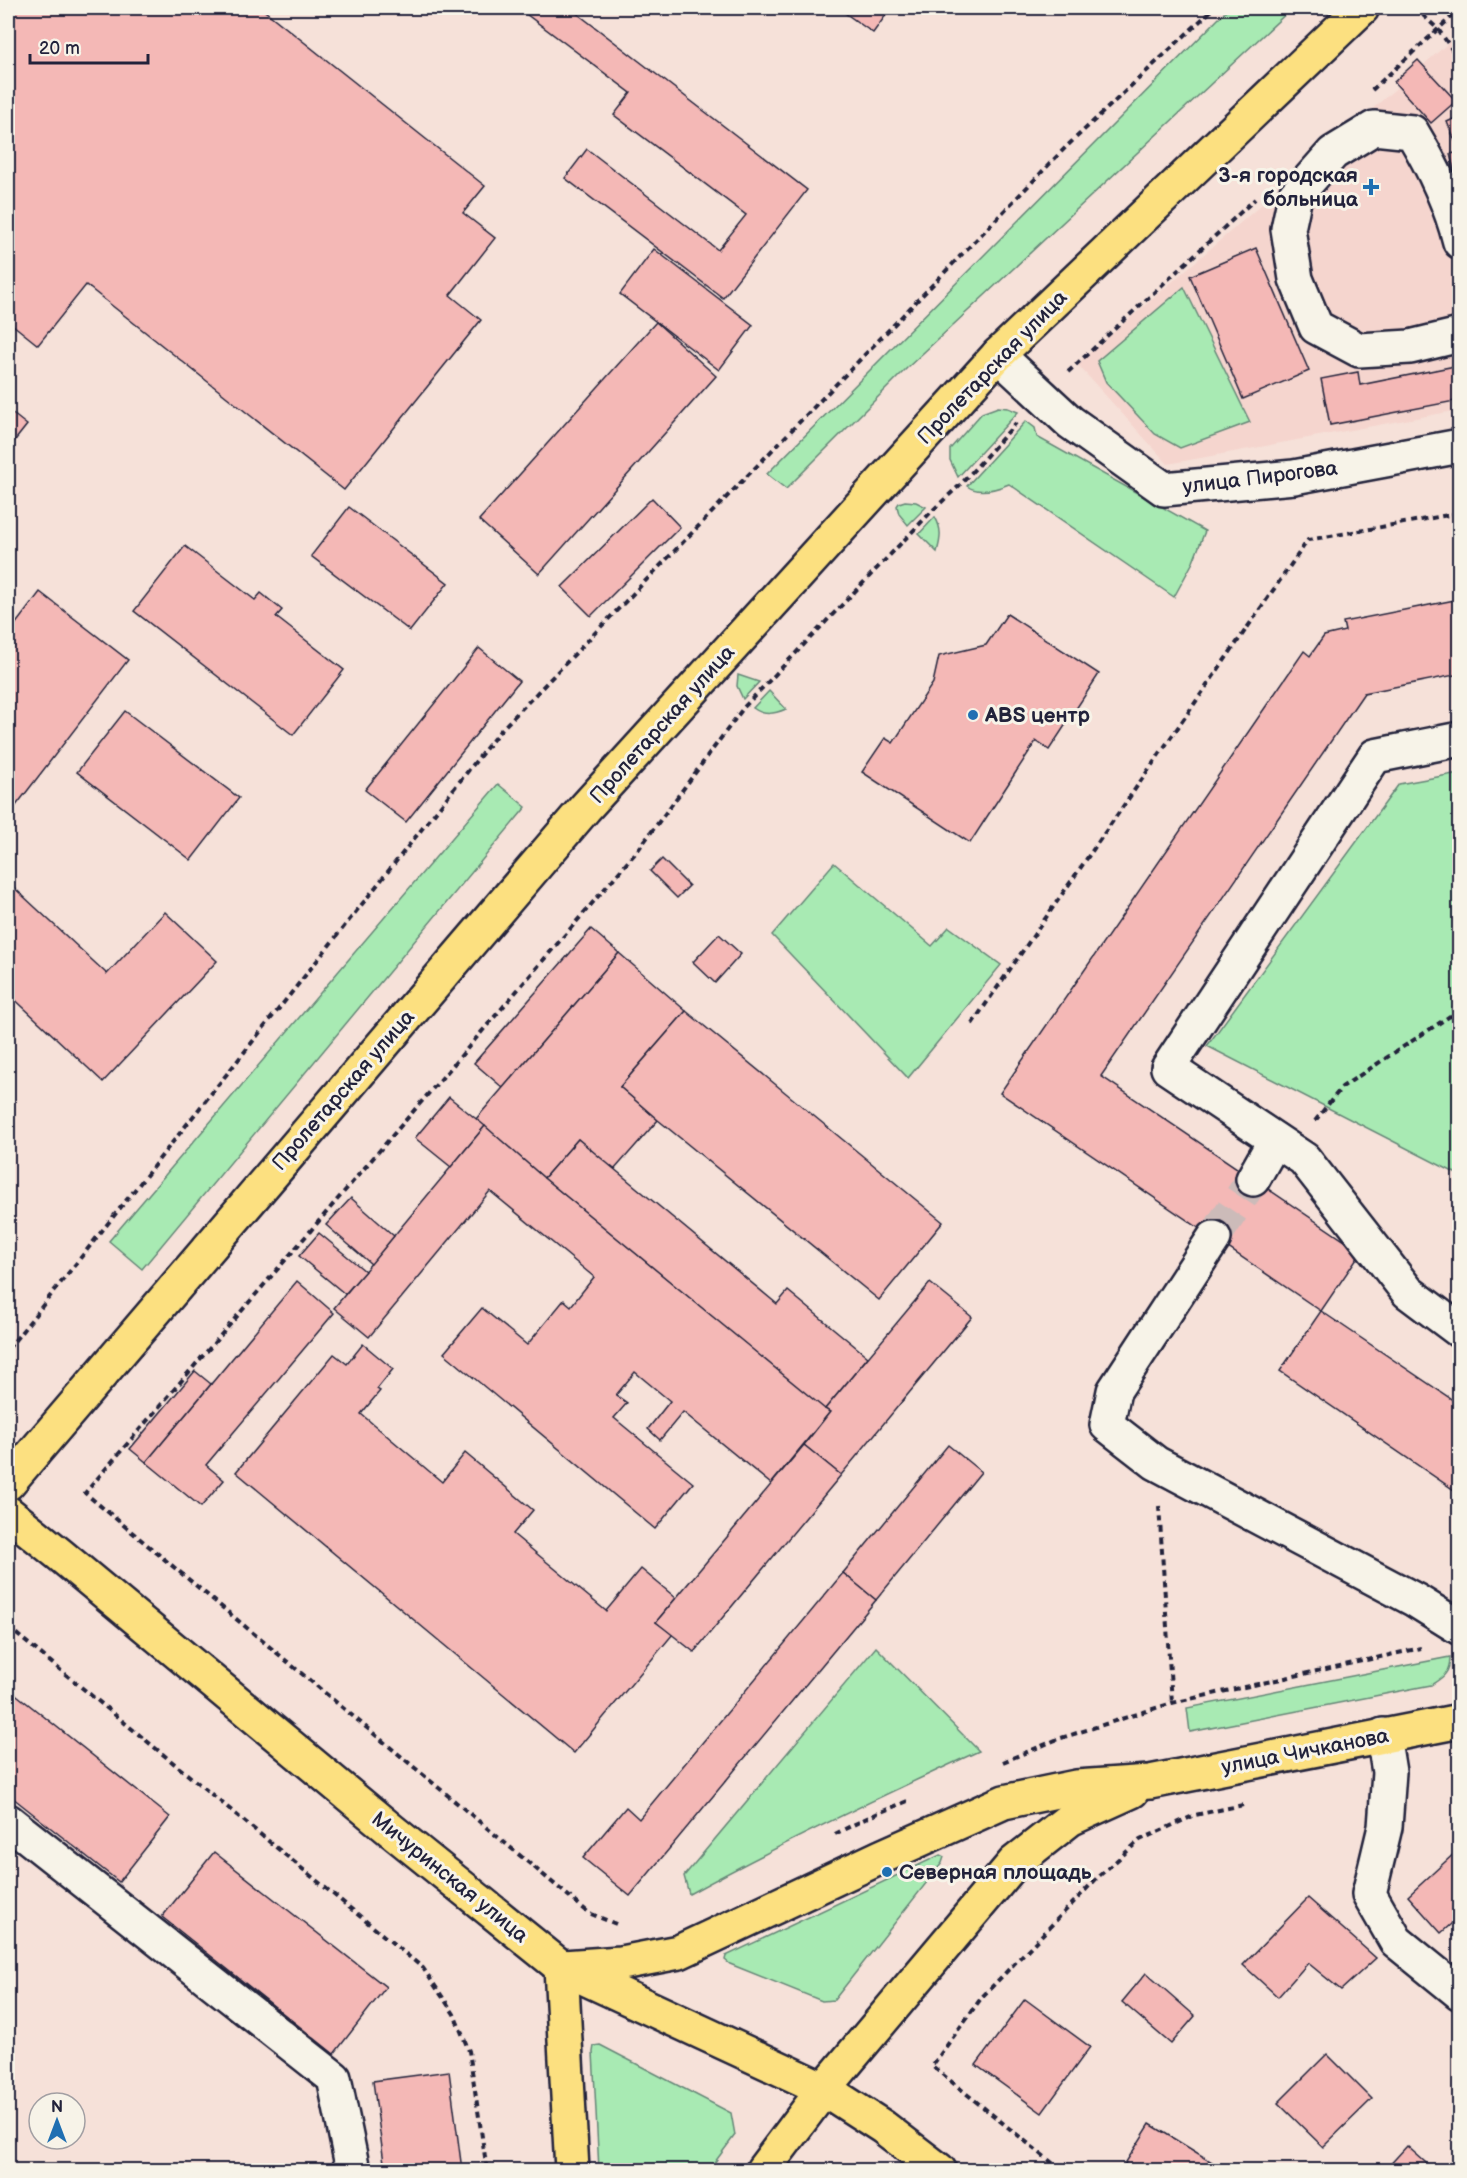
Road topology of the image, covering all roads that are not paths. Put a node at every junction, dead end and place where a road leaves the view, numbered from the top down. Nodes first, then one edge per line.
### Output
1 (1362, 8) edge
2 (1460, 242) edge
3 (1460, 335) edge
4 (998, 355) junction
5 (1460, 446) edge
6 (1460, 739) edge
7 (1275, 1140) junction
8 (1253, 1179) tunnel mouth
9 (1214, 1238) tunnel mouth
10 (1460, 1331) edge
11 (8, 1483) edge
12 (8, 1513) edge
13 (1460, 1628) edge
14 (1460, 1721) edge
15 (1383, 1735) junction
16 (1150, 1782) junction
17 (8, 1821) edge
18 (561, 1967) junction
19 (1460, 1993) edge
20 (824, 2089) junction
21 (353, 2170) edge
22 (572, 2170) edge
23 (763, 2170) edge
24 (939, 2170) edge

1 - 4 main road, Пролетарская улица
2 - 3 street
4 - 5 street, улица Пирогова
4 - 11 main road, Пролетарская улица
6 - 7 street
7 - 8 street
7 - 10 street
9 - 13 street
12 - 18 main road, Мичуринская улица
14 - 15 main road, улица Чичканова
15 - 16 main road, улица Чичканова
15 - 19 street
16 - 18 main road
16 - 20 main road
17 - 21 street
18 - 20 main road, Мичуринская улица
18 - 22 main road
20 - 23 main road
20 - 24 main road, Мичуринская улица

